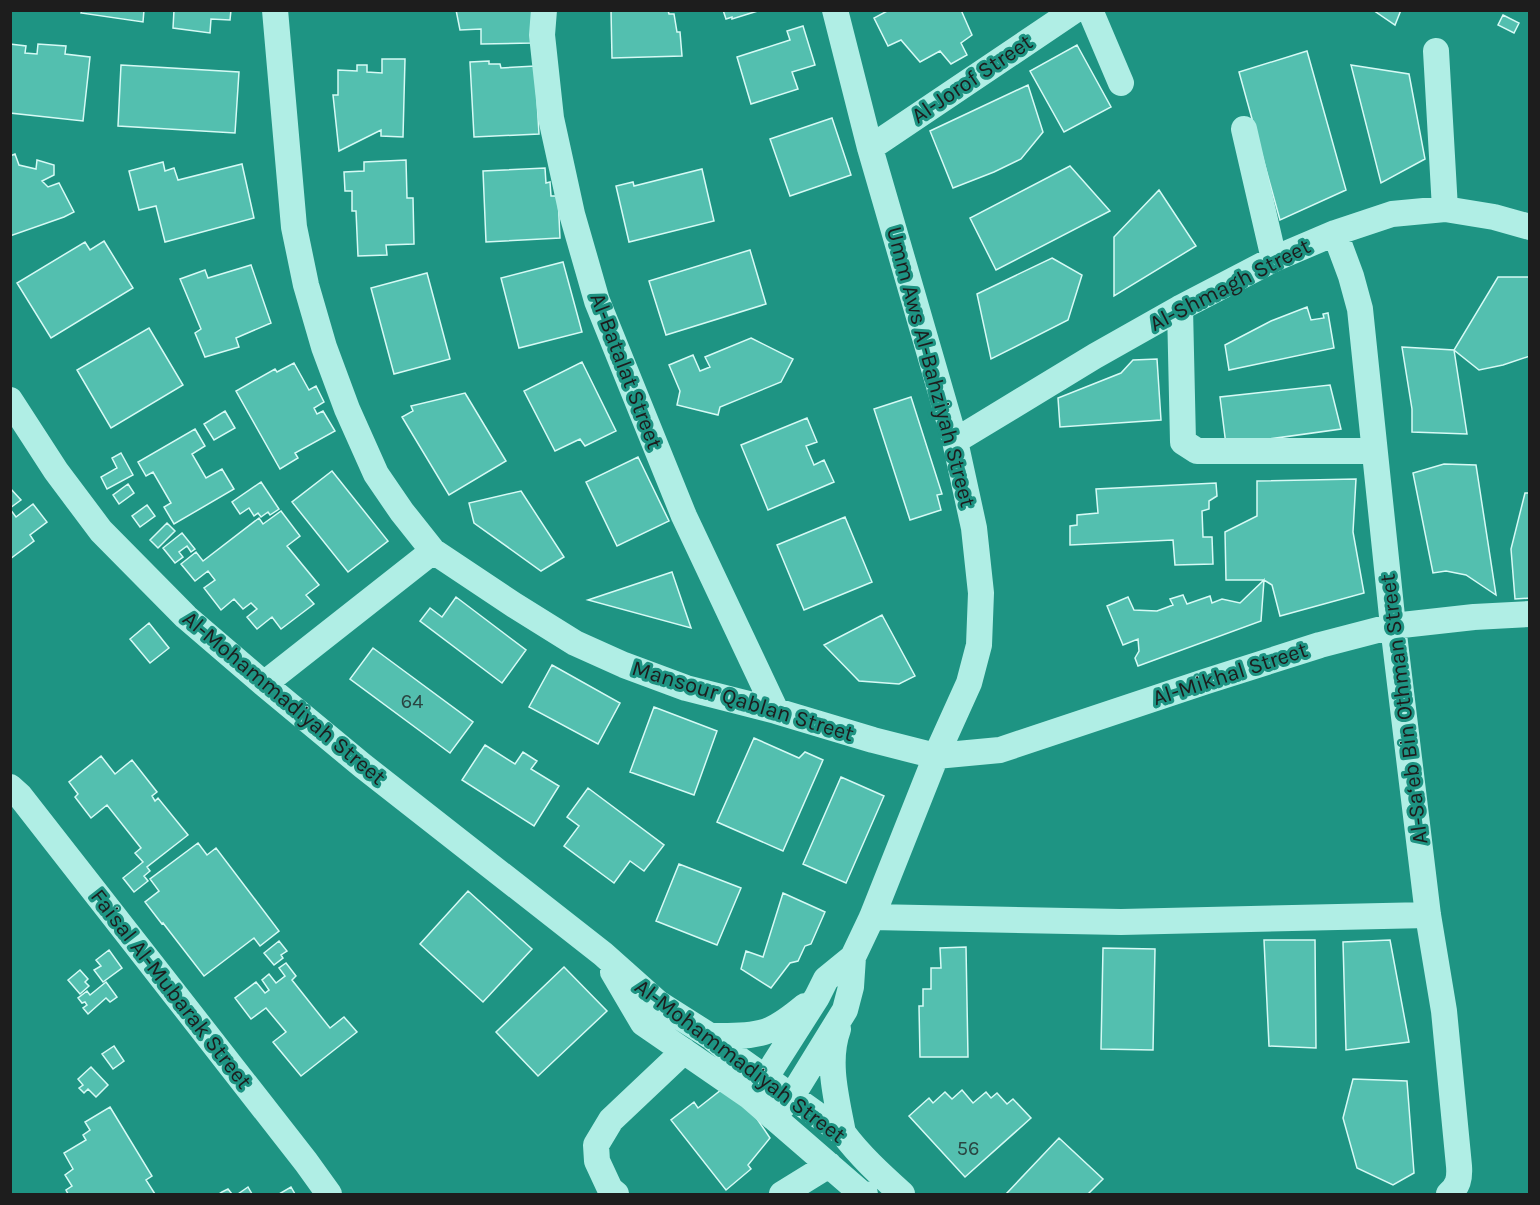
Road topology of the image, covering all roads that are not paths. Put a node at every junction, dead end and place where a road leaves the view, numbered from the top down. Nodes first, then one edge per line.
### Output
1 (275, 10) edge
2 (544, 10) edge
3 (835, 10) edge
4 (1074, 10) edge
5 (1090, 10) edge
6 (1436, 51) dead end
7 (1121, 83) dead end
8 (1244, 129) dead end
9 (870, 148) junction
10 (1445, 209) junction
11 (1530, 227) edge
12 (1335, 233) junction
13 (1274, 260) junction
14 (1180, 308) junction
15 (10, 400) edge
16 (956, 441) junction
17 (1374, 451) junction
18 (433, 550) junction
19 (1530, 614) edge
20 (1393, 626) junction
21 (264, 684) junction
22 (776, 711) junction
23 (936, 756) junction
24 (10, 787) edge
25 (1428, 915) junction
26 (872, 917) junction
27 (603, 954) junction
28 (853, 957) junction
29 (817, 997) junction
30 (845, 1010) junction
31 (710, 1036) junction
32 (684, 1051) junction
33 (766, 1077) junction
34 (749, 1096) junction
35 (792, 1096) junction
36 (773, 1117) junction
37 (843, 1133) junction
38 (829, 1165) junction
39 (1456, 1192) edge
40 (329, 1194) edge
41 (616, 1194) edge
42 (782, 1194) edge
43 (865, 1194) edge
44 (902, 1194) edge

1 - 18 street, Mansour Qablan Street
2 - 22 street, Al-Batalat Street
3 - 9 street, Umm Aws Al-Bahziyah Street
4 - 9 street, Al-Jorof Street
5 - 7 street
6 - 10 street
8 - 13 street
9 - 16 street, Umm Aws Al-Bahziyah Street
10 - 11 street, Al-Shmagh Street
10 - 12 street, Al-Shmagh Street
12 - 13 street, Al-Shmagh Street
12 - 17 street, Al-Sa‘eb Bin Othman Street
13 - 14 street, Al-Shmagh Street
14 - 16 street, Al-Shmagh Street
14 - 17 street
15 - 21 street, Al-Mohammadiyah Street
16 - 23 street, Umm Aws Al-Bahziyah Street
17 - 20 street, Al-Sa‘eb Bin Othman Street
18 - 21 street
18 - 22 street, Mansour Qablan Street
19 - 20 street, Al-Mikhal Street
20 - 23 street, Al-Mikhal Street
20 - 25 street, Al-Sa‘eb Bin Othman Street
21 - 27 street, Al-Mohammadiyah Street
22 - 23 street, Mansour Qablan Street
23 - 26 street, Umm Aws Al-Bahziyah Street
24 - 40 street, Faisal Al-Mubarak Street
25 - 26 street
25 - 39 street, Al-Sa‘eb Bin Othman Street
26 - 28 street, Umm Aws Al-Bahziyah Street
27 - 31 street, Al-Mohammadiyah Street
27 - 32 street, Al-Mohammadiyah Street
28 - 29 street, Umm Aws Al-Bahziyah Street
28 - 30 street, Umm Aws Al-Bahziyah Street
29 - 31 street
29 - 33 street, Umm Aws Al-Bahziyah Street
30 - 35 street, Umm Aws Al-Bahziyah Street
30 - 37 street
31 - 33 street, Al-Mohammadiyah Street
32 - 34 street, Al-Mohammadiyah Street
32 - 41 street
33 - 34 street, Umm Aws Al-Bahziyah Street
33 - 35 street, Al-Mohammadiyah Street
34 - 36 street, Al-Mohammadiyah Street
35 - 36 street, Umm Aws Al-Bahziyah Street
35 - 37 street, Al-Mohammadiyah Street
36 - 38 street, Al-Mohammadiyah Street
37 - 44 street, Al-Mohammadiyah Street
38 - 42 street
38 - 43 street, Al-Mohammadiyah Street

